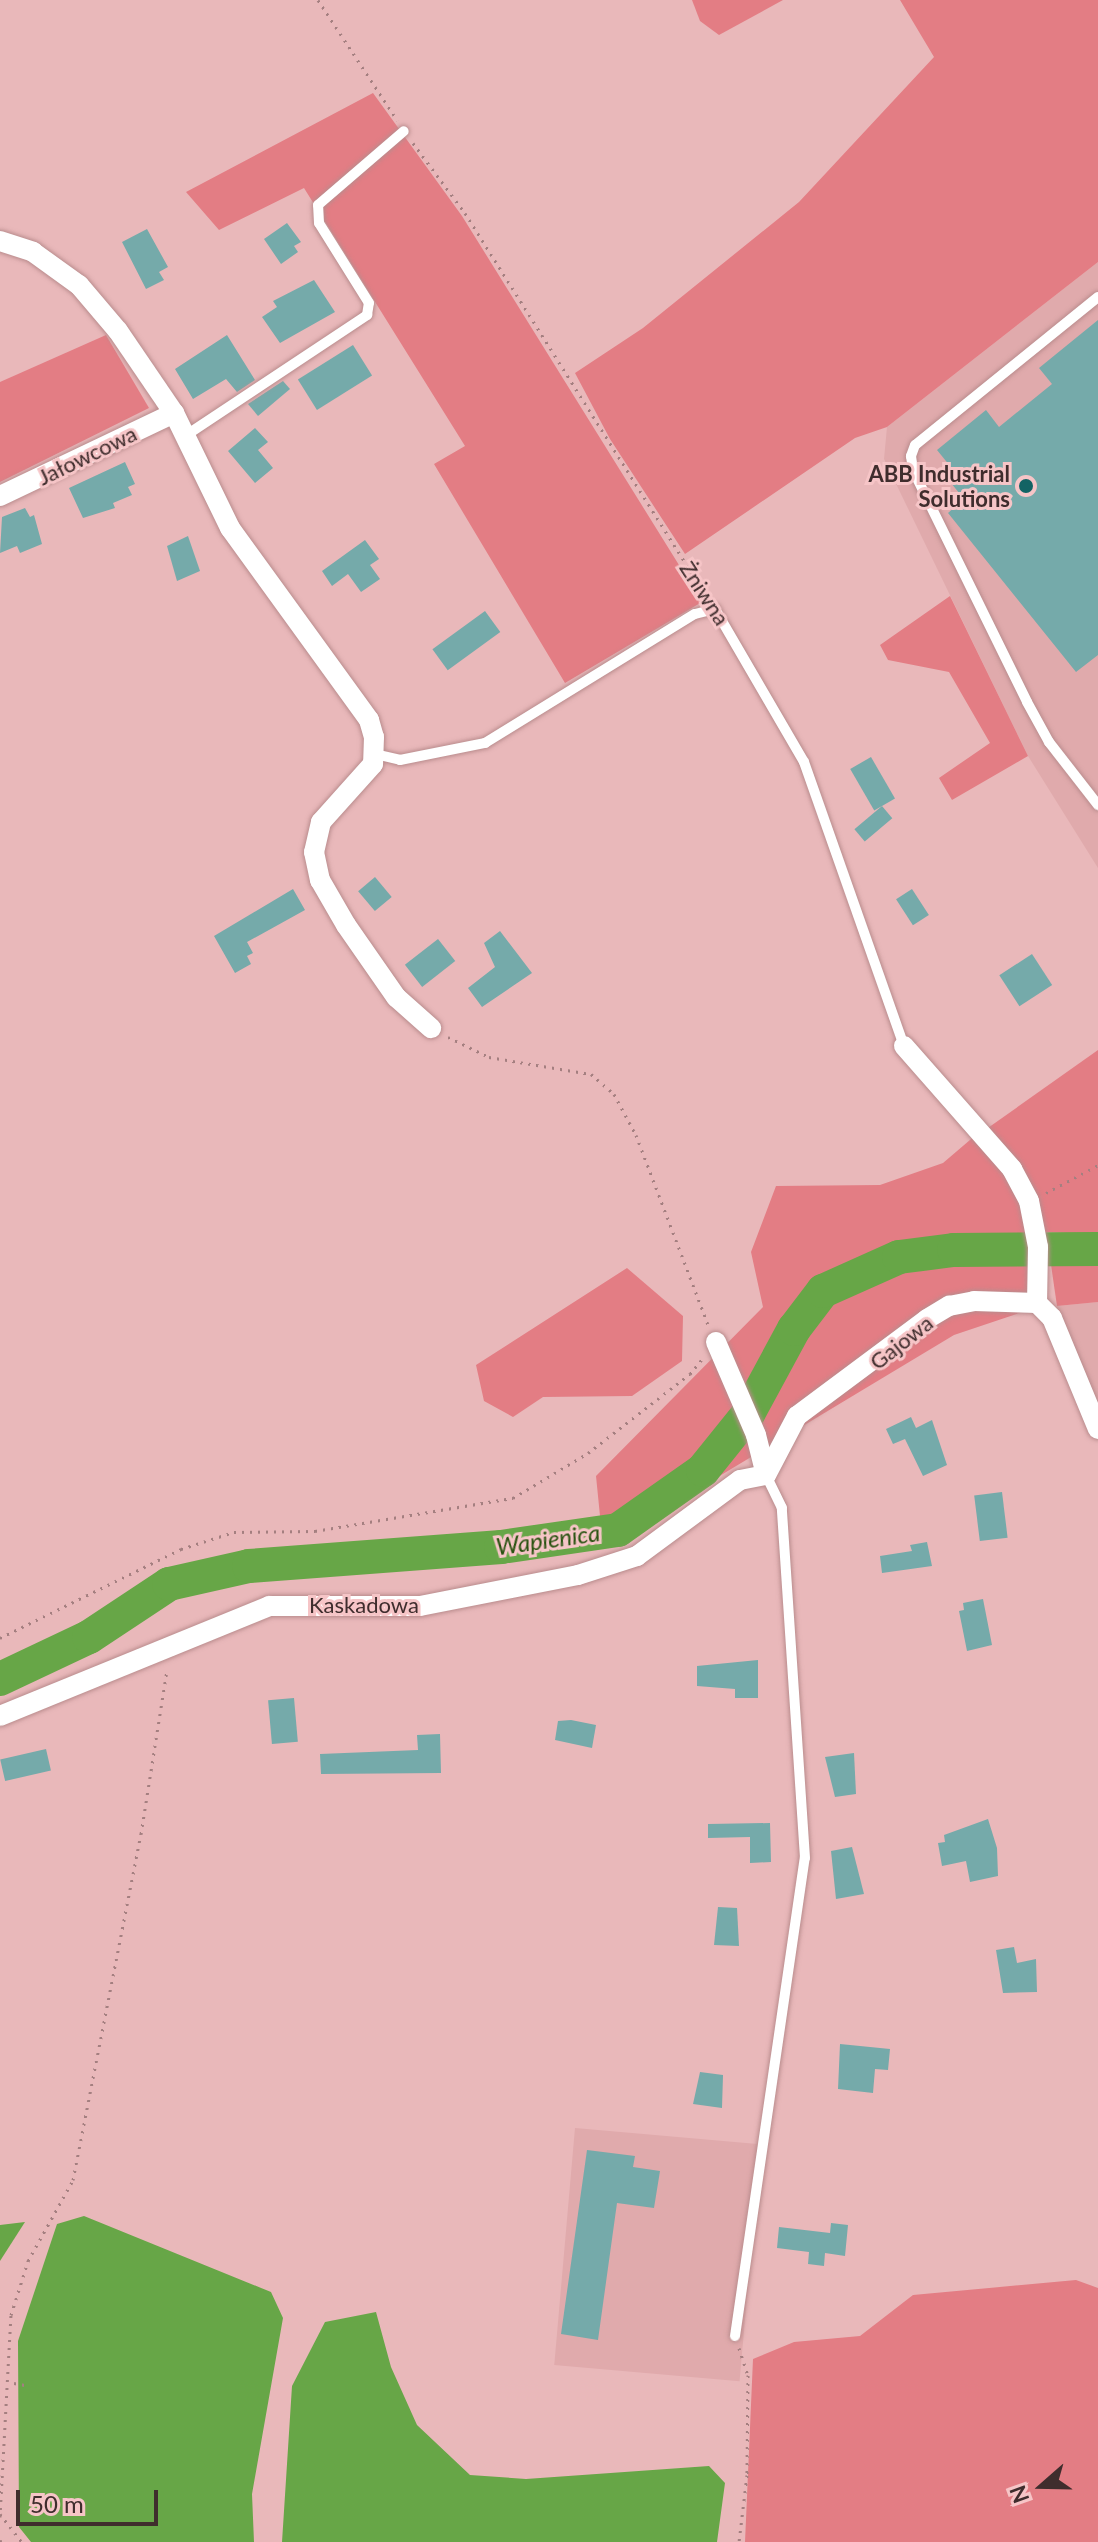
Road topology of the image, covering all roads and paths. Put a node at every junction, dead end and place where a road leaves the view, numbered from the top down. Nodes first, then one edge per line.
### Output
1 (318, 0) edge
2 (404, 131) junction
3 (0, 241) edge
4 (1098, 297) edge
5 (174, 413) junction
6 (185, 436) junction
7 (0, 496) edge
8 (715, 609) junction
9 (375, 754) junction
10 (1098, 805) edge
11 (431, 1028) joint
12 (904, 1046) joint
13 (1098, 1165) edge
14 (1031, 1207) junction
15 (1037, 1303) junction
16 (716, 1342) junction
17 (1098, 1429) edge
18 (766, 1475) junction
19 (0, 1638) edge
20 (170, 1646) junction
21 (0, 1716) edge
22 (735, 2336) joint
23 (14, 2383) dead end
24 (25, 2385) dead end
25 (0, 2515) edge
26 (22, 2542) edge
27 (739, 2542) edge

1 - 2 path, Żniwna
2 - 6 lane
2 - 8 path, Żniwna
3 - 5 street
4 - 10 lane
5 - 6 street
5 - 7 street, Jałowcowa
6 - 9 street
8 - 9 lane
8 - 12 lane, Żniwna
9 - 11 street
11 - 16 path
12 - 14 street, Żniwna
13 - 14 path
14 - 15 street
15 - 17 street
15 - 18 street, Gajowa
16 - 18 street
16 - 19 path
18 - 20 street, Kaskadowa
18 - 22 lane
20 - 21 street, Kaskadowa
20 - 25 path
22 - 27 path
23 - 24 path
25 - 26 path

